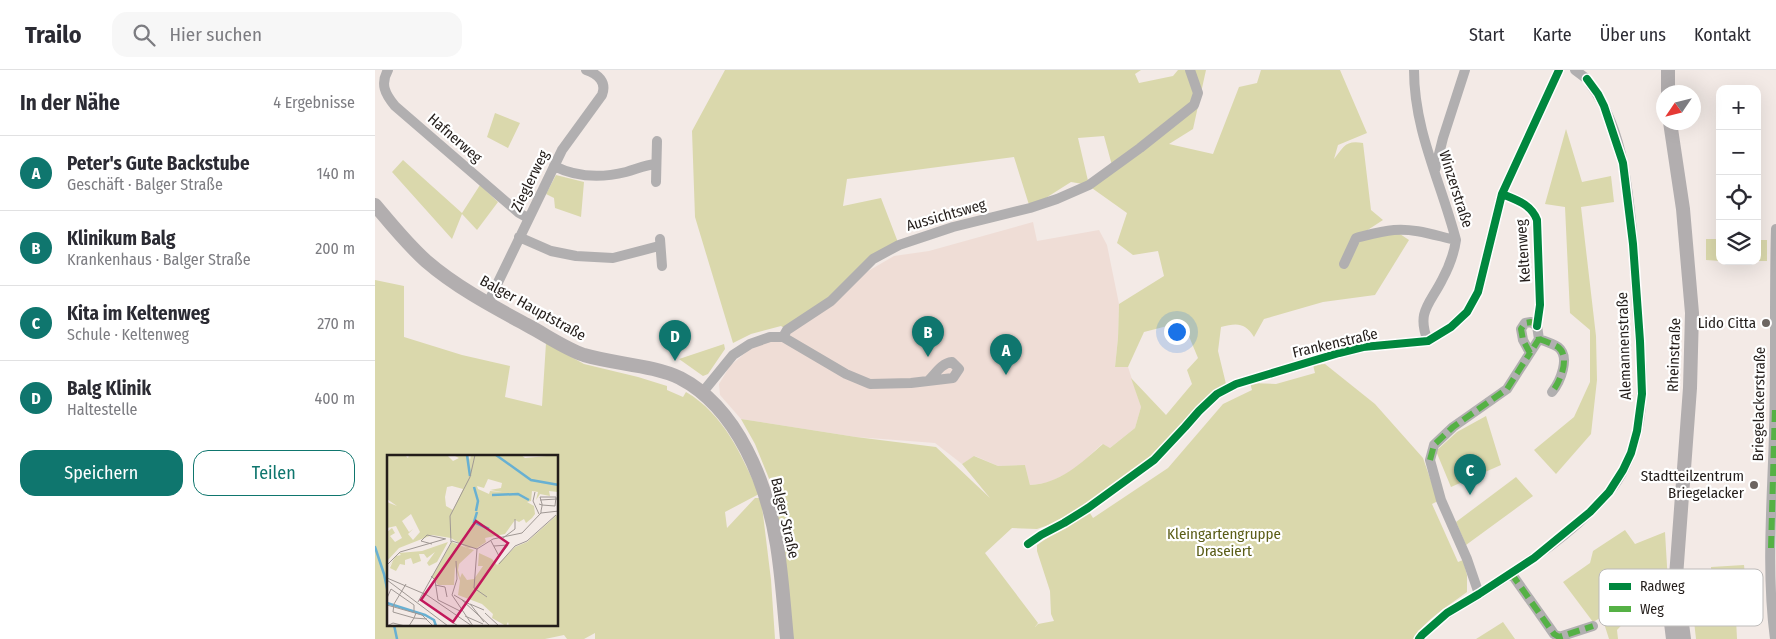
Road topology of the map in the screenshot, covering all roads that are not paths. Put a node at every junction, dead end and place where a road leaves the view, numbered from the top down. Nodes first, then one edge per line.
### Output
1 (388, 70) edge
2 (586, 70) edge
3 (1414, 70) edge
4 (1465, 70) edge
5 (1559, 70) edge
6 (1575, 70) edge
7 (1668, 70) edge
8 (1192, 74) edge
9 (1668, 85) edge
10 (1671, 130) edge
11 (657, 141) dead end
12 (656, 164) junction
13 (554, 166) junction
14 (1434, 171) junction
15 (656, 182) dead end
16 (375, 205) edge
17 (528, 218) junction
18 (1776, 229) edge
19 (519, 237) junction
20 (1457, 240) junction
21 (1344, 264) dead end
22 (662, 266) dead end
23 (488, 303) junction
24 (783, 337) junction
25 (1539, 338) junction
26 (1428, 341) junction
27 (1530, 352) junction
28 (929, 380) dead end
29 (1552, 392) dead end
30 (702, 393) junction
31 (1028, 544) dead end
32 (1677, 569) edge
33 (1511, 573) junction
34 (1479, 594) junction
35 (1593, 626) dead end
36 (1672, 626) edge
37 (1682, 626) edge
38 (787, 639) edge
39 (1419, 639) edge
40 (1673, 639) edge
41 (1684, 639) edge
42 (1775, 639) edge

1 - 17 street, Hafnerweg
2 - 13 street, Zieglerweg
3 - 14 street, Winzerstraße
4 - 14 street
5 - 26 street, Frankenstraße
6 - 33 street, Alemannenstraße
7 - 9 street
8 - 24 street, Aussichtsweg
10 - 32 street, Rheinstraße
11 - 12 street
12 - 13 street
12 - 15 street
13 - 17 street, Zieglerweg
14 - 20 street, Winzerstraße
16 - 23 street, Balger Hauptstraße
17 - 19 street, Zieglerweg
18 - 42 street, Briegelackerstraße
19 - 22 street
19 - 23 street, Zieglerweg
20 - 21 street
20 - 26 street, Winzerstraße
23 - 30 street, Balger Hauptstraße
24 - 28 street
24 - 30 street
25 - 27 street
25 - 27 street
25 - 29 street
26 - 31 street, Frankenstraße
27 - 34 street
30 - 38 street, Balger Straße
33 - 34 street, Alemannenstraße
33 - 35 street
34 - 39 street, Alemannenstraße
36 - 40 street, Rheinstraße
37 - 41 street, Rheinstraße

